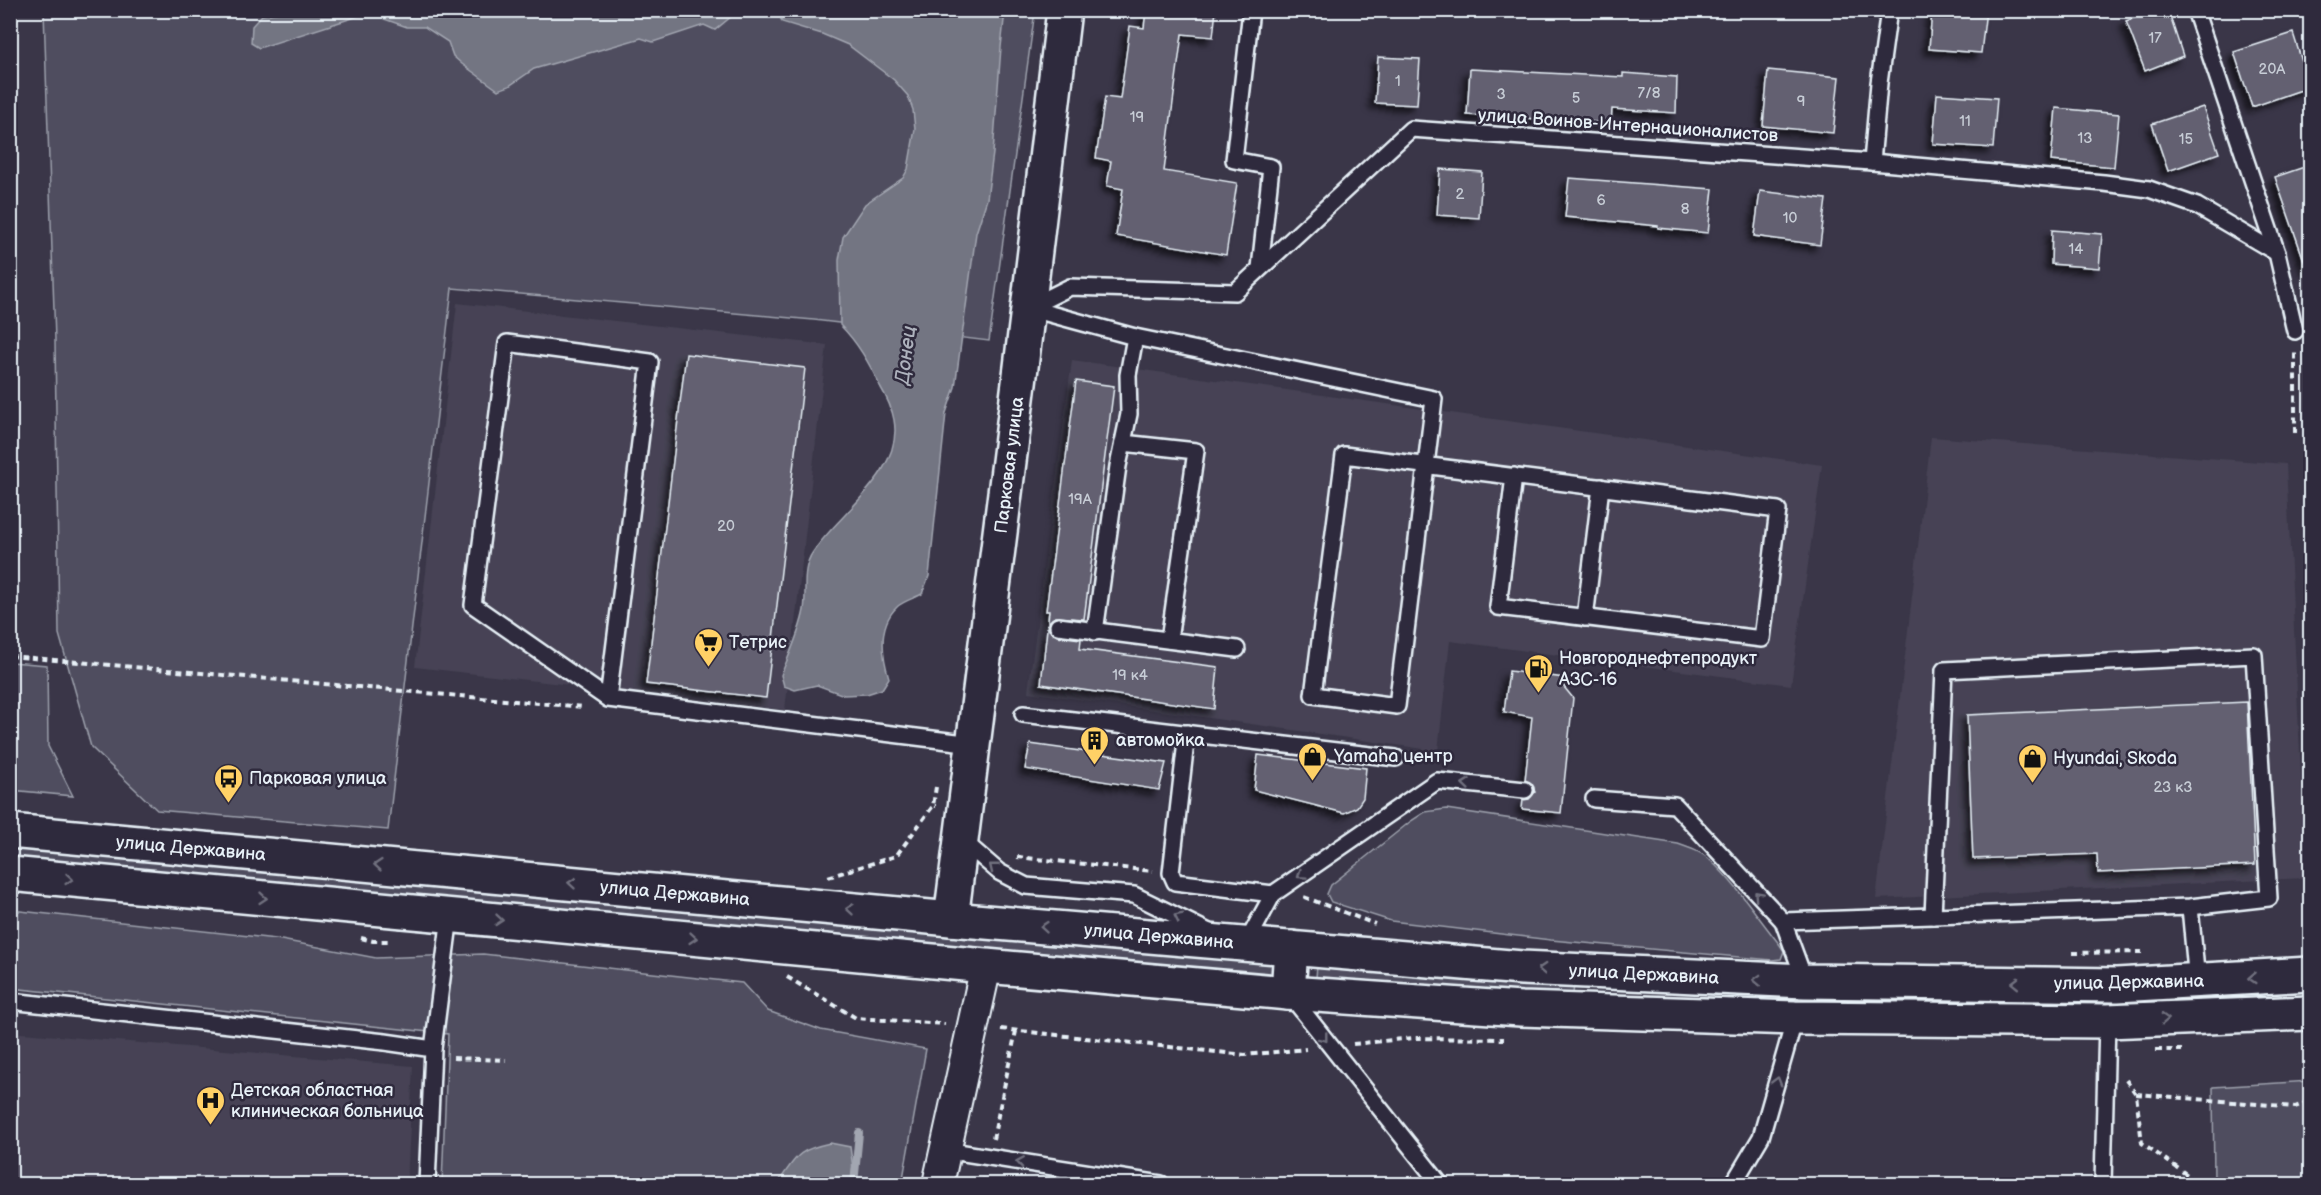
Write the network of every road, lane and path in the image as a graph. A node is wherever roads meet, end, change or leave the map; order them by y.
1 (1064, 10) edge
2 (1251, 10) edge
3 (1889, 10) edge
4 (2195, 10) edge
5 (1872, 162) junction
6 (2277, 253) junction
7 (1260, 268) junction
8 (1028, 308) junction
9 (2295, 331) joint
10 (1135, 337) junction
11 (2295, 434) dead end
12 (1123, 443) junction
13 (1426, 465) junction
14 (1514, 476) junction
15 (1601, 487) junction
16 (1585, 618) junction
17 (1058, 626) dead end
18 (1095, 632) junction
19 (1168, 640) junction
20 (1237, 649) dead end
21 (10, 656) edge
22 (608, 699) junction
23 (588, 707) dead end
24 (1023, 714) dead end
25 (1187, 734) junction
26 (973, 744) junction
27 (1396, 758) dead end
28 (937, 776) dead end
29 (1525, 790) dead end
30 (1594, 799) dead end
31 (953, 818) junction
32 (10, 831) edge
33 (1008, 856) dead end
34 (1171, 873) junction
35 (10, 874) edge
36 (824, 878) dead end
37 (1277, 891) junction
38 (2190, 907) junction
39 (450, 916) junction
40 (1933, 916) junction
41 (951, 919) junction
42 (1783, 921) junction
43 (1387, 926) dead end
44 (1238, 943) junction
45 (1291, 948) junction
46 (2148, 952) dead end
47 (2066, 953) dead end
48 (986, 966) junction
49 (2310, 974) edge
50 (1805, 981) junction
51 (2197, 982) junction
52 (1288, 993) junction
53 (10, 1001) edge
54 (2310, 1012) edge
55 (1796, 1018) junction
56 (1016, 1031) dead end
57 (2106, 1035) junction
58 (433, 1049) junction
59 (2136, 1095) junction
60 (2310, 1101) edge
61 (945, 1149) junction
62 (989, 1156) junction
63 (942, 1183) edge
64 (427, 1185) edge
65 (983, 1185) edge
66 (1161, 1185) edge
67 (1440, 1185) edge
68 (1733, 1185) edge
69 (2103, 1185) edge
70 (2200, 1185) edge

1 - 8 main road, Парковая улица
2 - 7 lane
3 - 5 lane
4 - 6 lane
5 - 6 lane, улица Воинов-Интернационалистов
5 - 7 lane, улица Воинов-Интернационалистов
6 - 9 lane
7 - 8 lane, улица Воинов-Интернационалистов
8 - 10 lane
8 - 26 main road, Парковая улица
9 - 11 path
10 - 12 lane
10 - 13 lane
12 - 18 lane
12 - 19 lane
13 - 13 lane
13 - 14 lane
14 - 15 lane
14 - 16 lane
15 - 16 lane
15 - 16 lane
17 - 18 lane
18 - 19 lane
19 - 20 lane
21 - 23 path
22 - 22 lane
22 - 26 lane
24 - 25 lane
25 - 27 lane
25 - 34 lane
26 - 31 main road, Парковая улица
28 - 31 path
29 -> 37 lane
42 -> 30 lane
31 - 36 path
31 - 41 main road, Парковая улица
44 -> 31 lane
41 -> 32 main road, улица Державина
33 - 34 path
34 - 37 lane
35 -> 39 main road, улица Державина
37 - 43 path
37 - 44 lane
38 - 40 lane
38 - 40 lane
38 - 51 lane
39 -> 48 main road, улица Державина
39 - 58 lane
40 - 42 lane
44 -> 41 main road, улица Державина
42 - 50 lane
44 - 45 main road, улица Державина
50 -> 45 main road, улица Державина
45 - 52 main road
46 - 47 path
48 - 52 main road, улица Державина
48 - 61 street
49 -> 51 main road, улица Державина
51 -> 50 main road, улица Державина
52 - 55 main road, улица Державина
52 -> 67 lane
53 - 58 lane
57 -> 54 main road, улица Державина
55 - 57 main road, улица Державина
68 -> 55 lane
56 - 62 path
57 - 59 path
57 - 69 lane
58 - 64 lane
59 - 60 path
59 - 70 path
61 - 62 lane
61 - 63 street
62 - 65 path
66 -> 62 lane

